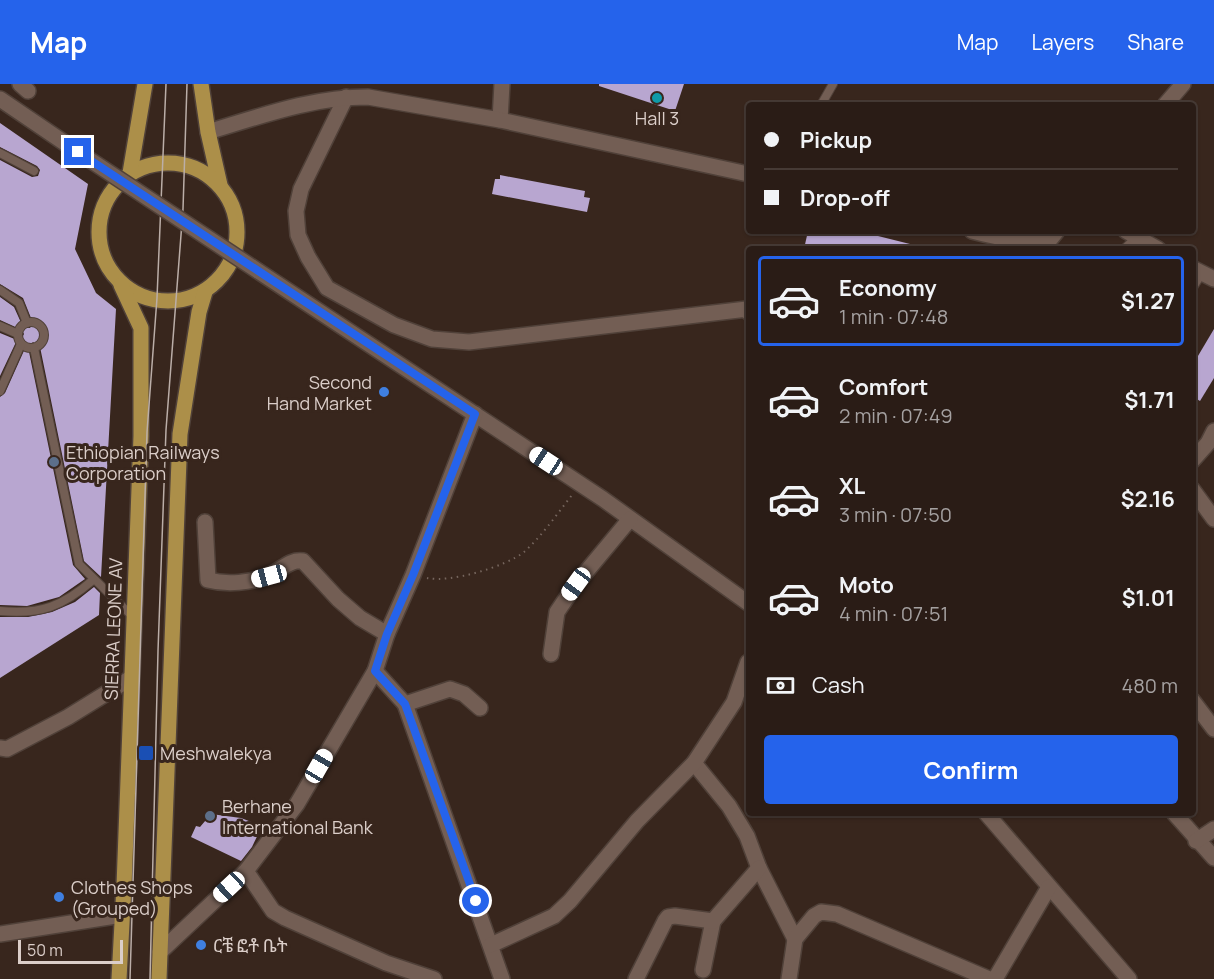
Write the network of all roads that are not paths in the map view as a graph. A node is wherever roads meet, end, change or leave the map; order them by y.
1 (145, 84) edge
2 (201, 84) edge
3 (502, 84) edge
4 (833, 84) edge
5 (1183, 84) edge
6 (346, 98) junction
7 (0, 99) edge
8 (823, 102) edge
9 (1168, 102) edge
10 (500, 120) junction
11 (208, 132) junction
12 (0, 153) edge
13 (34, 171) dead end
14 (130, 173) junction
15 (746, 174) edge
16 (220, 185) junction
17 (983, 234) edge
18 (1132, 234) edge
19 (1050, 241) edge
20 (1153, 246) edge
21 (121, 285) junction
22 (0, 290) edge
23 (205, 292) junction
24 (746, 310) edge
25 (27, 323) junction
26 (0, 326) edge
27 (18, 334) junction
28 (21, 344) junction
29 (34, 348) junction
30 (0, 391) edge
31 (475, 414) junction
32 (1214, 431) edge
33 (1196, 457) edge
34 (1196, 494) edge
35 (630, 519) junction
36 (1214, 519) edge
37 (205, 522) dead end
38 (93, 580) junction
39 (746, 602) edge
40 (0, 611) edge
41 (133, 617) junction
42 (387, 634) junction
43 (551, 654) dead end
44 (746, 668) edge
45 (375, 671) junction
46 (131, 678) junction
47 (405, 704) junction
48 (1196, 705) edge
49 (480, 708) dead end
50 (1214, 729) edge
51 (0, 748) edge
52 (694, 764) junction
53 (989, 816) edge
54 (1176, 816) edge
55 (1214, 829) edge
56 (1196, 841) junction
57 (1214, 858) edge
58 (759, 868) junction
59 (246, 871) junction
60 (1049, 887) junction
61 (122, 915) junction
62 (713, 921) junction
63 (0, 934) edge
64 (795, 939) junction
65 (491, 945) junction
66 (160, 952) junction
67 (703, 970) dead end
68 (118, 979) edge
69 (159, 979) edge
70 (434, 979) edge
71 (502, 979) edge
72 (636, 979) edge
73 (789, 979) edge
74 (989, 979) edge
75 (995, 979) edge
76 (1129, 979) edge

1 - 14 main road
2 - 11 main road
3 - 10 street
4 - 8 lane
5 - 9 street
6 - 10 street
6 - 11 street
6 - 24 street
7 - 31 street, bridge
10 - 15 street
11 - 16 main road
12 - 13 lane
14 - 16 main road
14 - 21 main road
16 - 23 main road
17 - 19 street
18 - 20 street
21 - 23 main road
21 - 41 main road, SIERRA LEONE AV
22 - 25 lane
23 - 66 main road
25 - 27 lane
25 - 29 lane
26 - 27 lane
27 - 28 lane
28 - 29 lane
28 - 30 lane
29 - 38 lane
31 - 35 street
31 - 42 street
32 - 33 street
34 - 36 street
35 - 39 street
35 - 43 street
37 - 42 street
38 - 40 lane
38 - 41 lane
41 - 46 main road, SIERRA LEONE AV
42 - 45 street
44 - 52 street
45 - 47 street
45 - 59 street
46 - 51 street
46 - 61 main road, SIERRA LEONE AV
47 - 49 street
47 - 65 street
48 - 50 street
52 - 58 street
52 - 65 street
53 - 60 street
54 - 56 street
55 - 56 street
56 - 57 street
58 - 62 street
58 - 64 street
59 - 66 street
59 - 70 street
60 - 75 street
60 - 76 street
61 - 63 street
61 - 68 main road, SIERRA LEONE AV
62 - 67 street
62 - 72 street
64 - 73 street
64 - 74 street
65 - 71 street
66 - 69 main road

